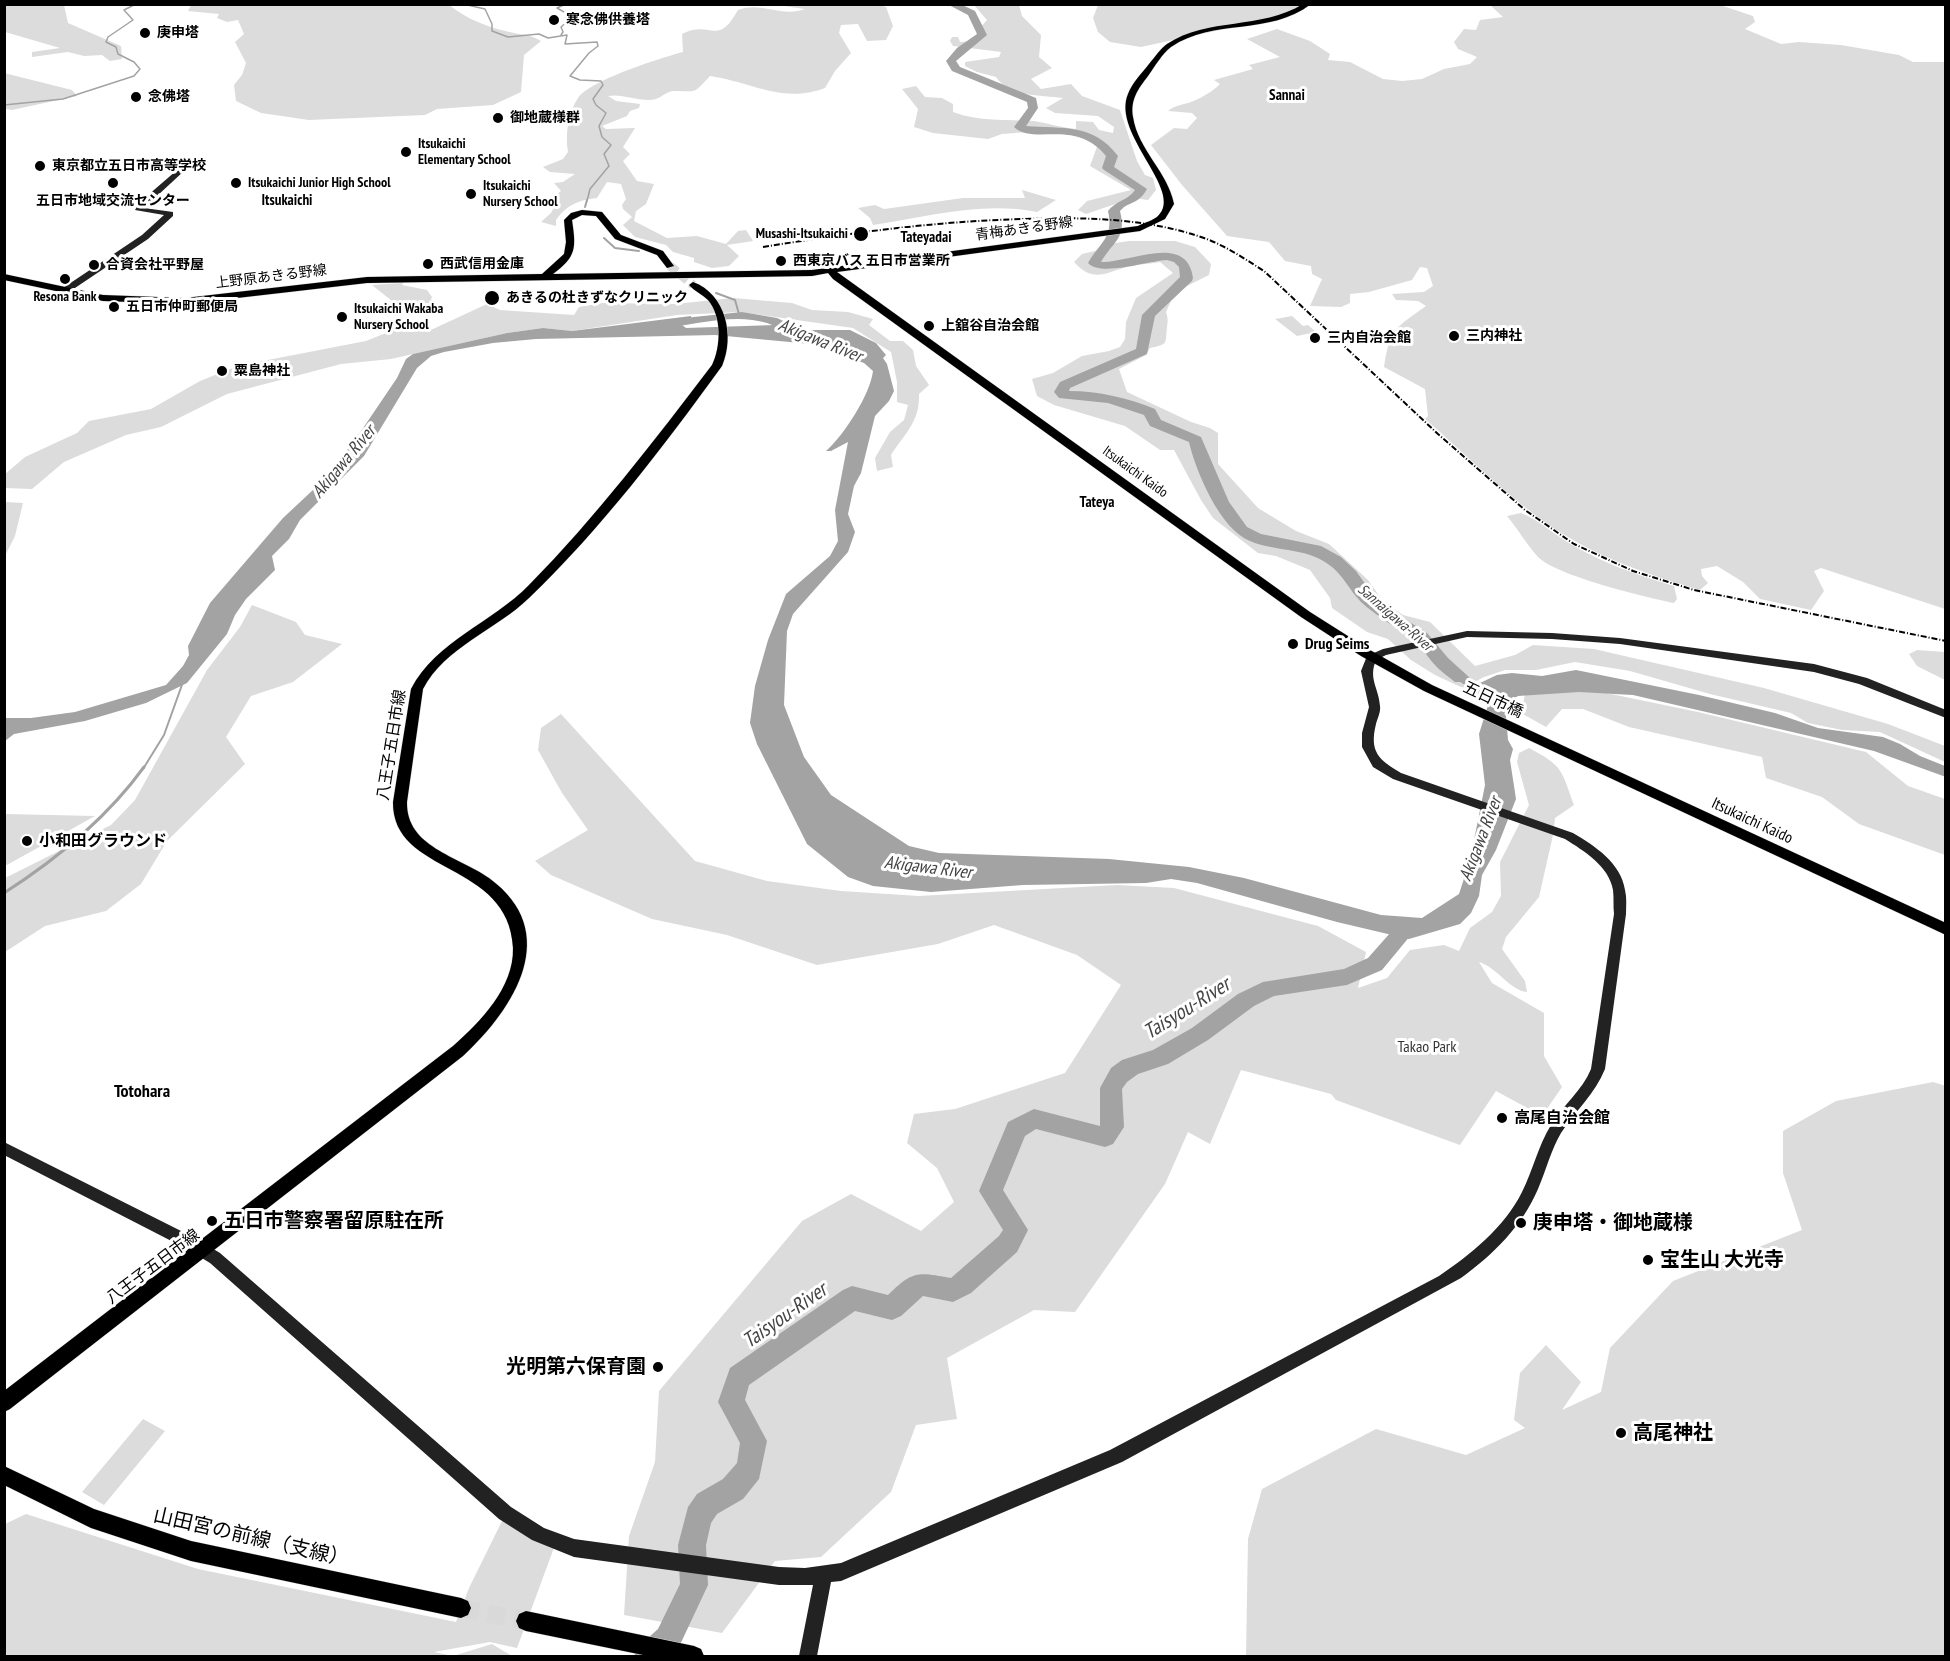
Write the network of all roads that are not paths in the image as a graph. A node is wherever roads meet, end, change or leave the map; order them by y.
1 (1308, 4) edge
2 (193, 159) dead end
3 (670, 266) tunnel mouth
4 (831, 271) junction
5 (4, 277) edge
6 (543, 278) junction
7 (693, 285) tunnel mouth
8 (66, 290) junction
9 (1371, 658) junction
10 (1428, 688) joint
11 (1946, 714) edge
12 (1544, 742) joint
13 (1946, 930) edge
14 (4, 1148) edge
15 (204, 1250) junction
16 (4, 1403) edge
17 (4, 1475) edge
18 (824, 1575) junction
19 (461, 1608) tunnel mouth
20 (526, 1621) tunnel mouth
21 (694, 1656) edge
22 (808, 1656) edge

1 - 4 main road, 青梅あきる野線
2 - 8 street
3 - 6 main road
4 - 6 main road, 青梅あきる野線
4 - 9 main road, Itsukaichi Kaido
5 - 8 main road, 上野原あきる野線
6 - 8 main road, 上野原あきる野線
7 - 15 main road, 八王子五日市線
9 - 10 main road, Itsukaichi Kaido
9 - 11 street
9 - 18 street
10 - 12 main road, 五日市橋
12 - 13 main road, Itsukaichi Kaido
14 - 15 street
15 - 16 main road, 八王子五日市線
15 - 18 street
17 - 19 main road, 山田宮の前線（支線）
18 - 22 street
20 - 21 main road

